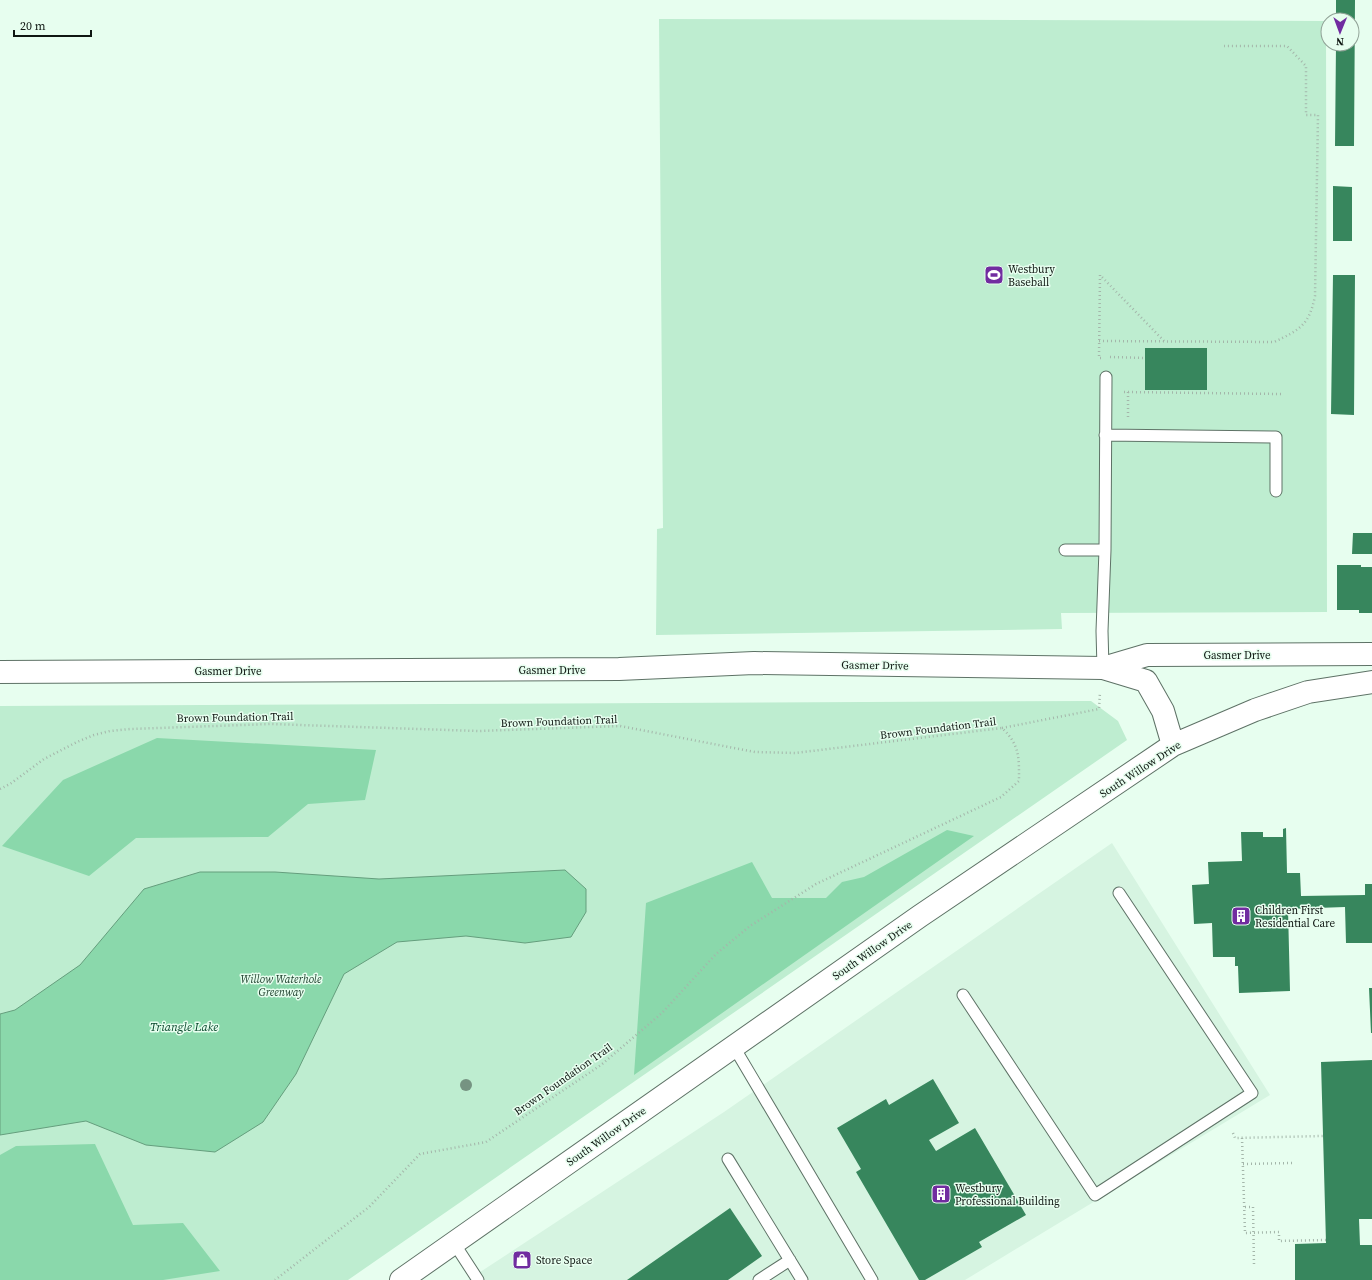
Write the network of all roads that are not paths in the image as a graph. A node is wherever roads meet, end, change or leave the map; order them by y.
1 (1106, 377) dead end
2 (1105, 435) junction
3 (1276, 491) dead end
4 (1065, 550) dead end
5 (1105, 550) junction
6 (1372, 654) edge
7 (1103, 668) junction
8 (0, 672) edge
9 (1372, 682) edge
10 (1173, 745) junction
11 (1119, 893) dead end
12 (963, 995) dead end
13 (734, 1047) junction
14 (728, 1159) dead end
15 (454, 1243) junction
16 (790, 1260) junction
17 (401, 1280) edge
18 (478, 1280) edge
19 (759, 1280) edge
20 (802, 1280) edge
21 (872, 1280) edge

1 - 2 lane
2 - 3 lane
2 - 5 lane
4 - 5 lane
5 - 7 lane
6 - 7 street, Gasmer Drive
7 - 8 street, Gasmer Drive
7 - 10 street, Gasmer Drive
9 - 10 street, South Willow Drive
10 - 13 street, South Willow Drive
11 - 12 lane
13 - 15 street, South Willow Drive
13 - 21 lane
14 - 16 lane
15 - 17 street, South Willow Drive
15 - 18 lane
16 - 19 lane
16 - 20 lane

